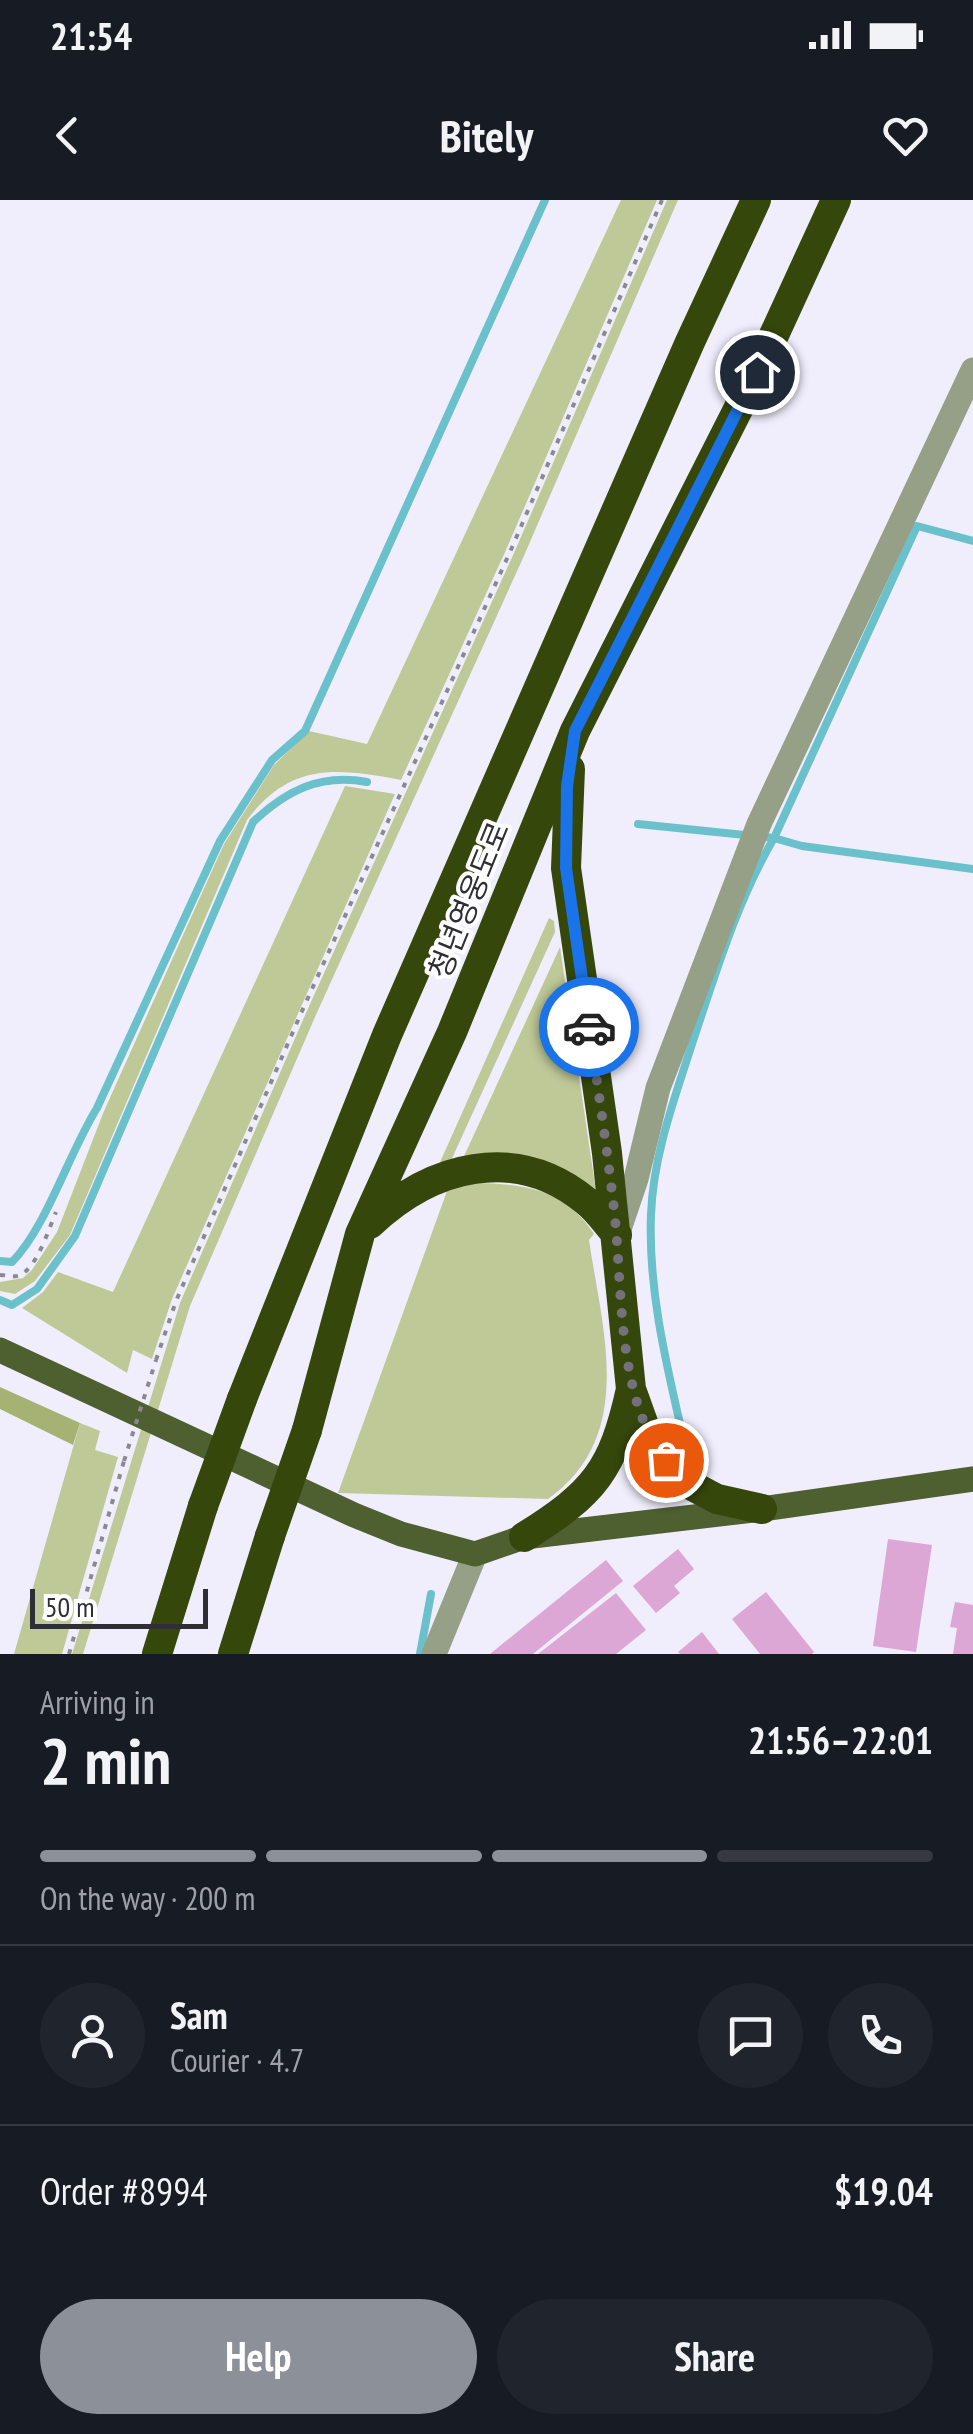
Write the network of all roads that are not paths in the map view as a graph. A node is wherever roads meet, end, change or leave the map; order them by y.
1 (756, 200) edge
2 (836, 200) edge
3 (973, 370) edge
4 (575, 731) junction
5 (360, 1234) junction
6 (617, 1236) junction
7 (0, 1350) edge
8 (631, 1389) junction
9 (973, 1479) edge
10 (762, 1509) junction
11 (524, 1537) junction
12 (475, 1554) junction
13 (157, 1654) edge
14 (234, 1654) edge
15 (434, 1654) edge

1 - 13 highway, 청년영웅도로, bridge
2 - 4 highway, 청년영웅도로
3 - 6 street
4 - 5 highway, 청년영웅도로
4 - 6 highway
5 - 6 highway
5 - 14 highway, 청년영웅도로, bridge
6 - 8 highway
7 - 12 main road
8 - 10 highway
8 - 11 highway
9 - 10 main road
10 - 11 main road
11 - 12 main road
12 - 15 street

